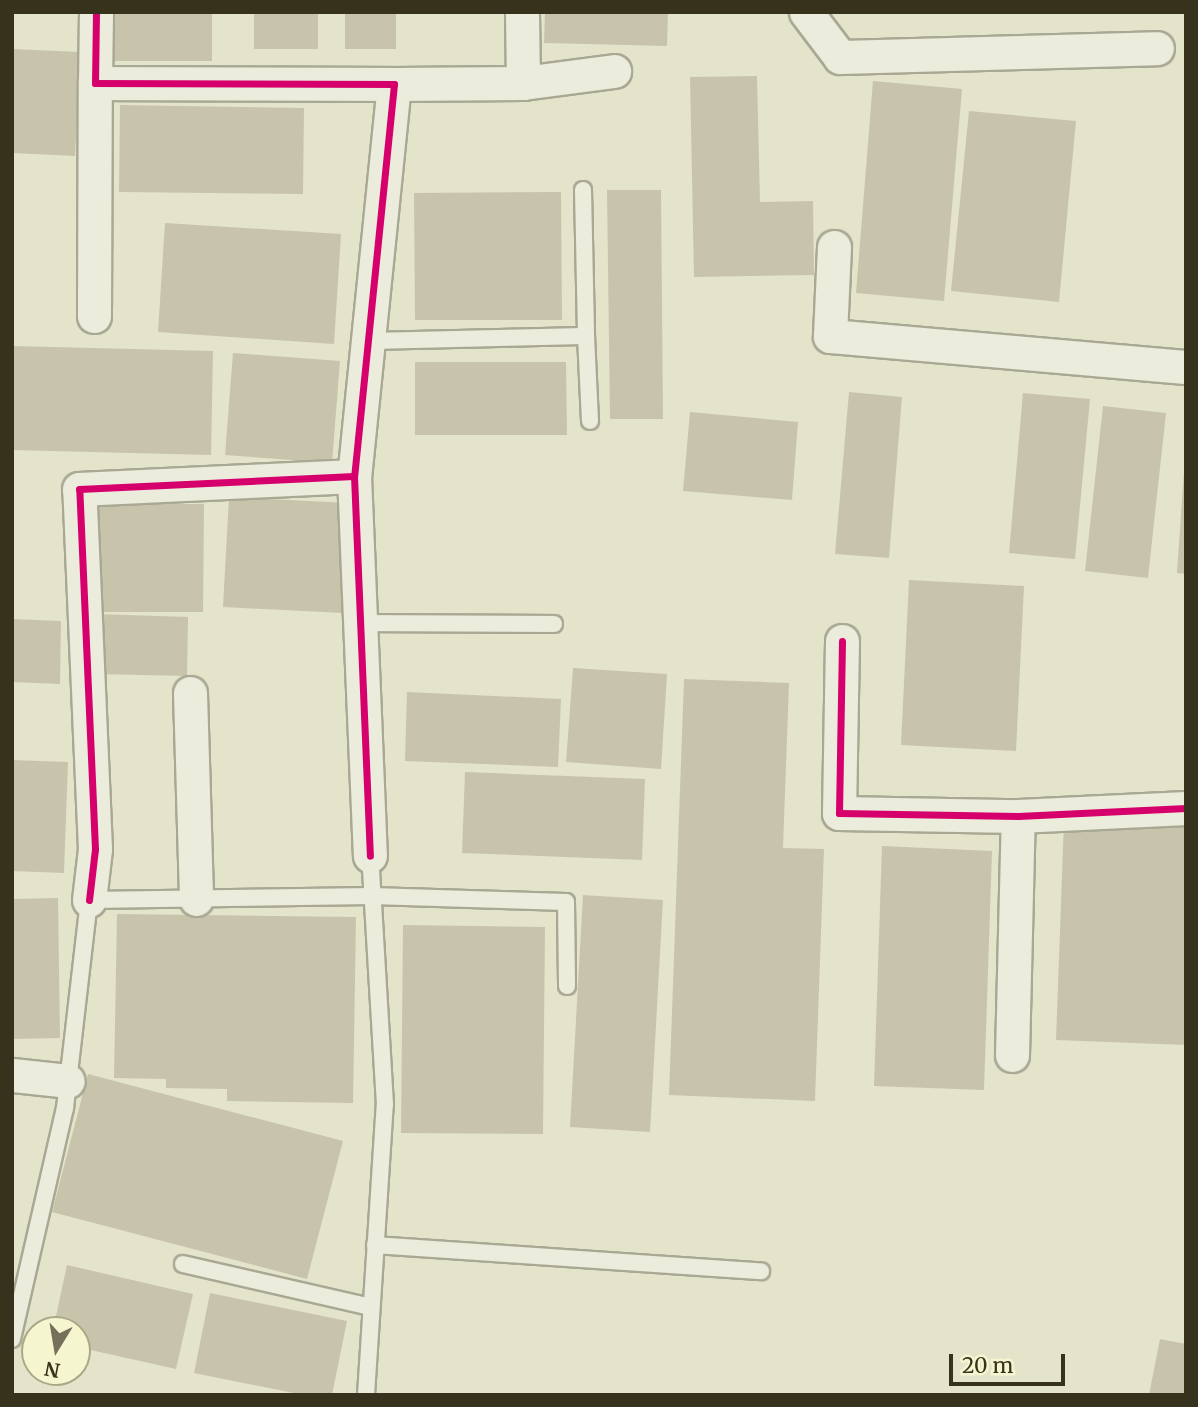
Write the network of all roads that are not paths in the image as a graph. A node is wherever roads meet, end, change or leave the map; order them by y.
1 (96, 12) edge
2 (522, 12) edge
3 (806, 12) edge
4 (1157, 48) dead end
5 (614, 71) dead end
6 (94, 83) junction
7 (523, 83) junction
8 (394, 84) junction
9 (583, 190) dead end
10 (834, 247) dead end
11 (94, 316) dead end
12 (586, 336) junction
13 (368, 341) junction
14 (1186, 367) edge
15 (590, 421) dead end
16 (354, 476) junction
17 (360, 624) junction
18 (554, 624) dead end
19 (842, 641) dead end
20 (190, 693) dead end
21 (1186, 808) edge
22 (1018, 816) junction
23 (370, 856) joint
24 (372, 896) junction
25 (196, 899) junction
26 (89, 900) junction
27 (567, 986) dead end
28 (1012, 1055) dead end
29 (12, 1075) edge
30 (68, 1081) junction
31 (376, 1245) junction
32 (183, 1264) dead end
33 (761, 1271) dead end
34 (372, 1307) junction
35 (12, 1339) edge
36 (366, 1395) edge

1 - 6 street
2 - 7 street
3 - 4 street
5 - 7 street
6 - 8 street
6 - 11 street
7 - 8 street
8 - 13 street
9 - 12 lane
10 - 14 street
12 - 13 lane
12 - 15 lane
13 - 16 street
16 - 17 street
16 - 26 street
17 - 18 lane
17 - 23 street
19 - 22 street
20 - 25 street
21 - 22 street
22 - 28 street
23 - 24 lane
24 - 25 lane
24 - 27 lane
24 - 31 lane
25 - 26 lane
26 - 30 lane
29 - 30 street
30 - 35 lane
31 - 33 lane
31 - 34 lane
32 - 34 lane
34 - 36 lane

